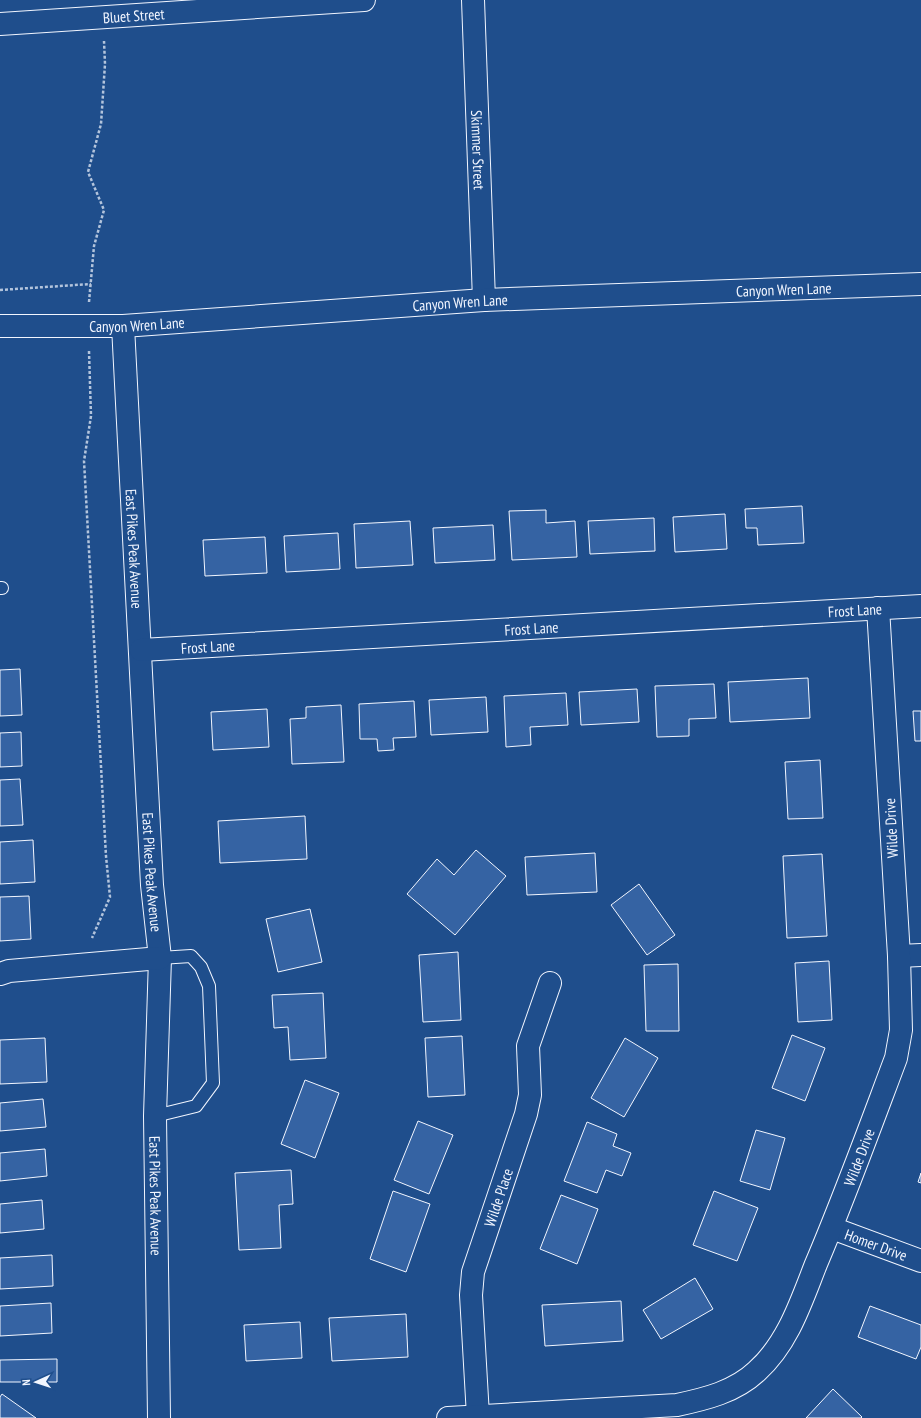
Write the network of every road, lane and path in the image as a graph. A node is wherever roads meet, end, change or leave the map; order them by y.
1 (364, 0) edge
2 (473, 0) edge
3 (103, 18) junction
4 (0, 24) edge
5 (91, 284) junction
6 (921, 284) edge
7 (0, 290) edge
8 (484, 300) junction
9 (0, 326) edge
10 (89, 326) junction
11 (123, 326) junction
12 (921, 606) edge
13 (878, 608) junction
14 (141, 650) junction
15 (921, 955) edge
16 (898, 956) junction
17 (160, 958) junction
18 (83, 965) junction
19 (0, 974) edge
20 (550, 983) dead end
21 (155, 1116) junction
22 (832, 1228) junction
23 (921, 1261) edge
24 (478, 1416) junction
25 (159, 1418) edge
26 (448, 1418) edge

1 - 3 street, Bluet Street
2 - 8 street, Skimmer Street
3 - 4 street, Bluet Street
3 - 5 path
5 - 7 path
5 - 10 path
6 - 8 street, Canyon Wren Lane
8 - 11 street, Canyon Wren Lane
9 - 10 street, Canyon Wren Lane
10 - 11 street, Canyon Wren Lane
10 - 18 path
11 - 14 street, East Pikes Peak Avenue
12 - 13 street, Frost Lane
13 - 14 street, Frost Lane
13 - 16 street, Wilde Drive
14 - 17 street, East Pikes Peak Avenue
15 - 16 street
16 - 22 street, Wilde Drive
17 - 18 street
17 - 21 street, East Pikes Peak Avenue
17 - 21 lane
18 - 19 street
20 - 24 street, Wilde Place
21 - 25 street, East Pikes Peak Avenue
22 - 23 street, Homer Drive
22 - 24 street, Wilde Drive
24 - 26 street, Wilde Drive

